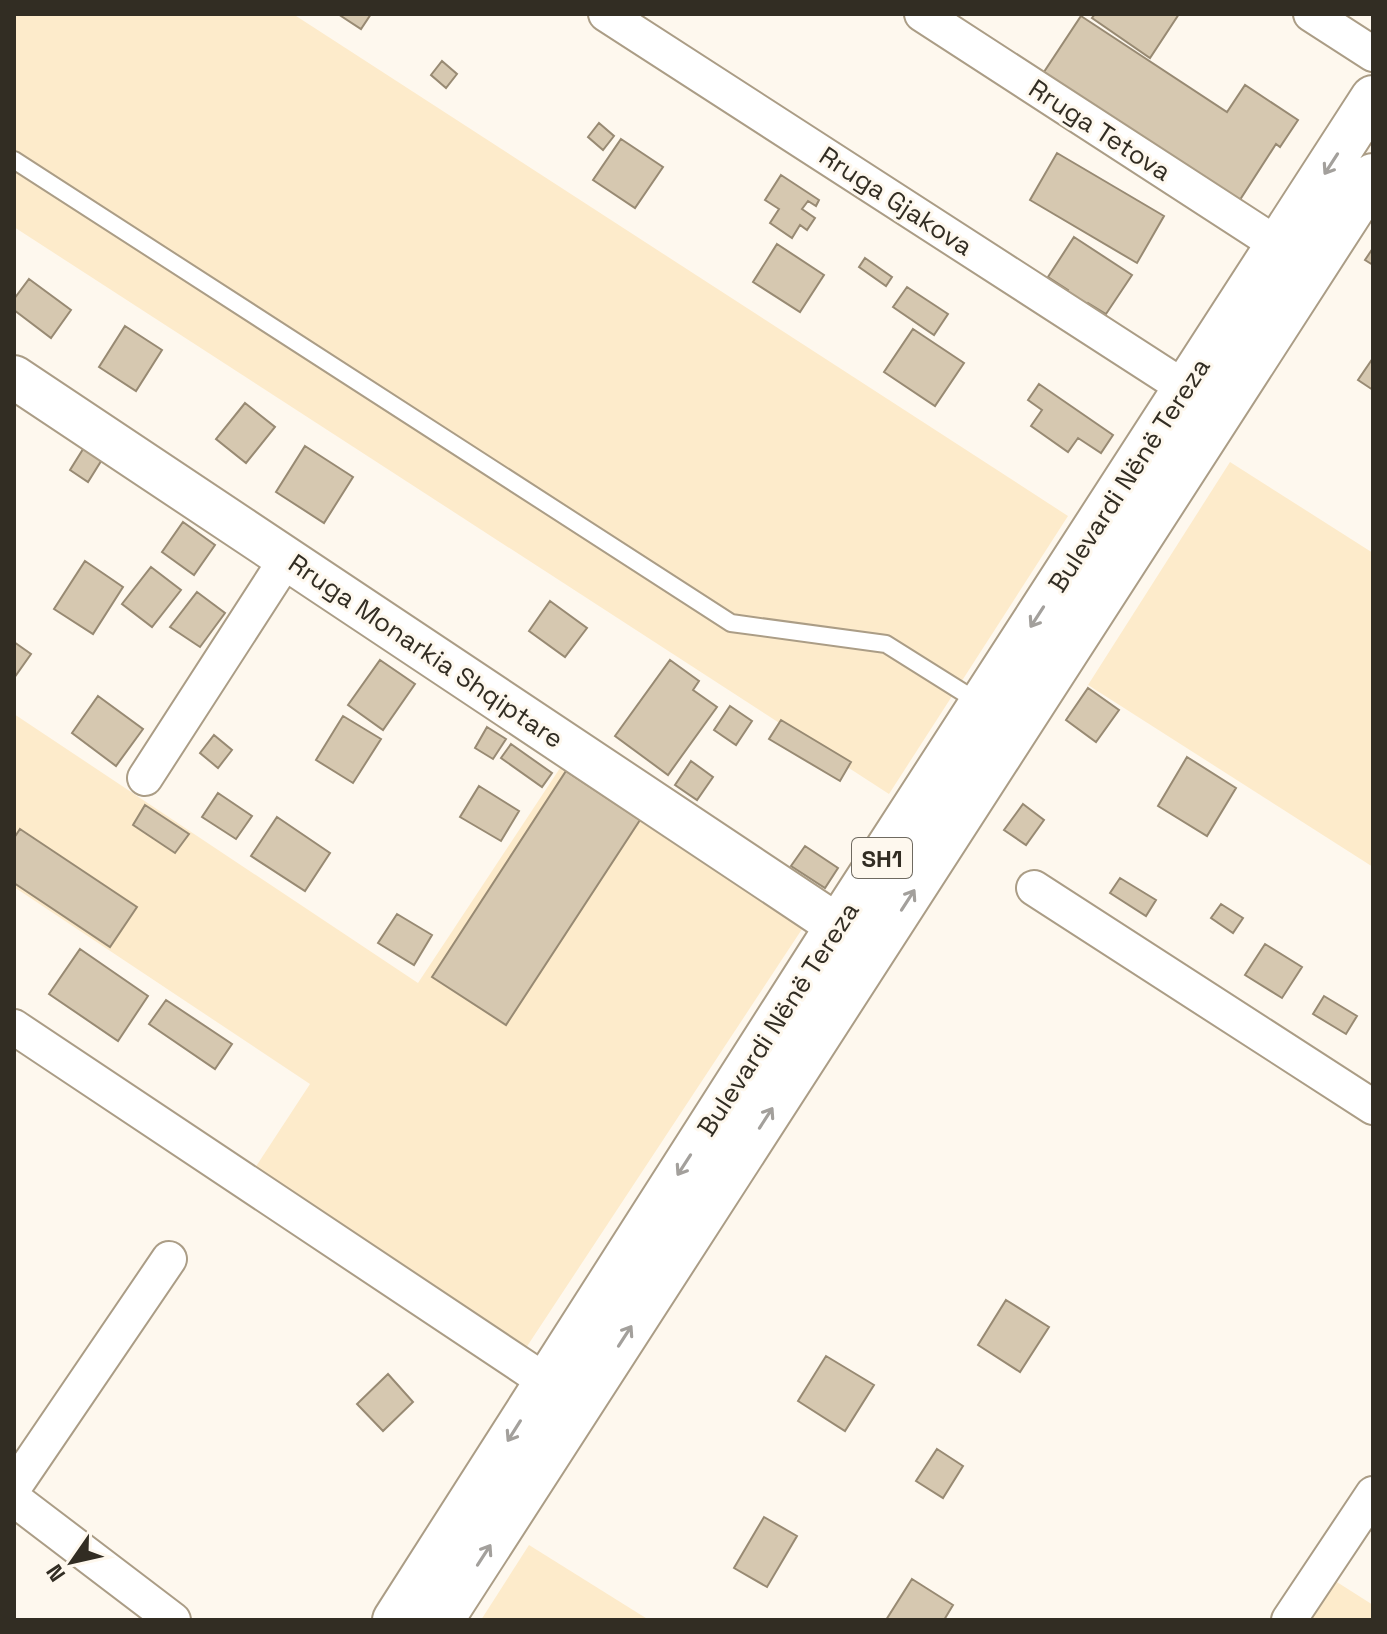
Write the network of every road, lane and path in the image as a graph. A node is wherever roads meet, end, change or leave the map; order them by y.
1 (606, 14) edge
2 (922, 14) edge
3 (1311, 14) edge
4 (1373, 54) edge
5 (1373, 98) edge
6 (14, 160) edge
7 (1373, 176) edge
8 (1278, 245) junction
9 (1185, 388) junction
10 (19, 389) edge
11 (287, 558) junction
12 (981, 703) junction
13 (145, 778) dead end
14 (1034, 888) dead end
15 (838, 926) junction
16 (14, 1027) edge
17 (1373, 1107) edge
18 (169, 1259) dead end
19 (545, 1381) junction
20 (14, 1487) edge
21 (1373, 1494) edge
22 (14, 1499) edge
23 (173, 1620) edge
24 (395, 1620) edge
25 (441, 1620) edge
26 (1289, 1620) edge

1 - 9 street, Rruga Gjakova
2 - 8 street, Rruga Tetova
3 - 4 street
5 -> 8 main road, Bulevardi Nënë Tereza / SH1
6 - 12 lane
25 -> 7 main road, Bulevardi Nënë Tereza / SH1
8 - 9 main road, Bulevardi Nënë Tereza / SH1
9 -> 12 main road, Bulevardi Nënë Tereza / SH1
10 - 11 street, Rruga Monarkia Shqiptare
11 - 13 street
11 - 15 street, Rruga Monarkia Shqiptare
12 - 15 main road, Bulevardi Nënë Tereza / SH1
14 - 17 street
15 -> 19 main road, Bulevardi Nënë Tereza / SH1
16 - 19 street
18 - 20 street
19 -> 24 main road, Bulevardi Nënë Tereza / SH1
21 - 26 street
22 - 23 street

